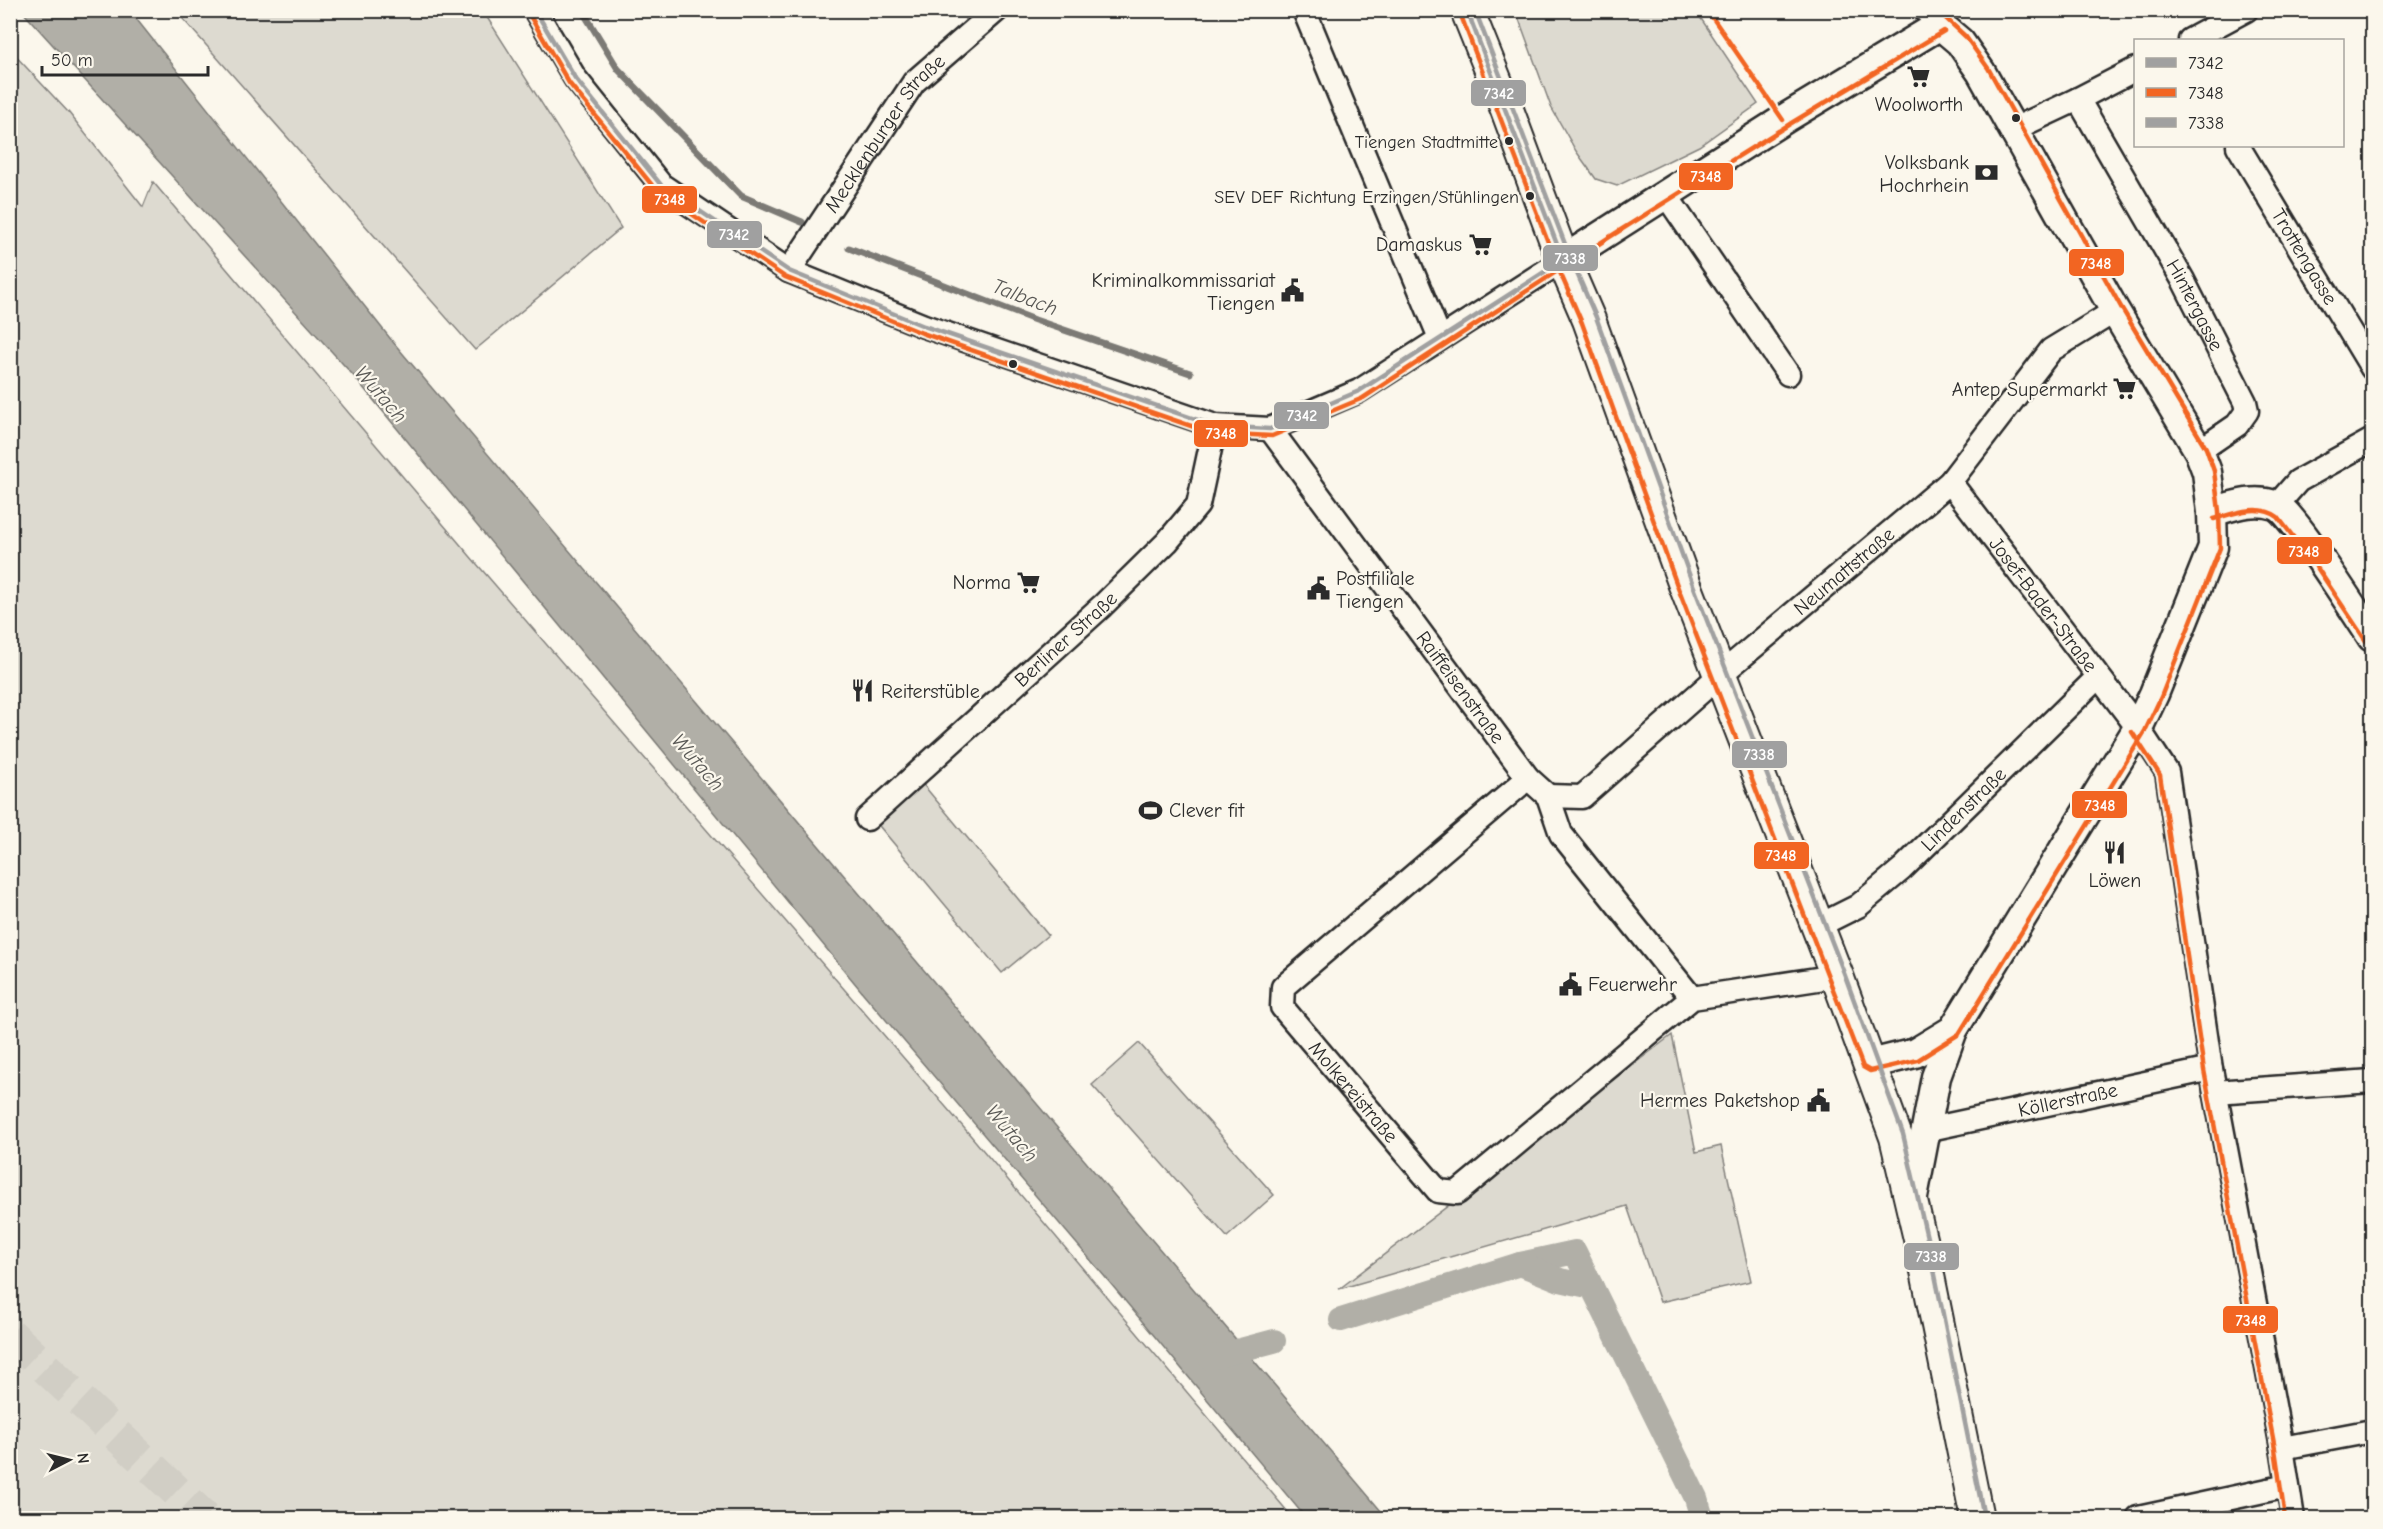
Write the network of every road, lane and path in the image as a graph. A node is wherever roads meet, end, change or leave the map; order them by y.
1 (535, 10) edge
2 (997, 10) edge
3 (1304, 10) edge
4 (1467, 10) edge
5 (2246, 10) edge
6 (1933, 18) edge
7 (2192, 39) edge
8 (2134, 70) edge
9 (2078, 99) junction
10 (2014, 129) junction
11 (2239, 147) edge
12 (1665, 195) junction
13 (1563, 260) junction
14 (789, 270) junction
15 (2115, 311) junction
16 (1440, 338) junction
17 (2373, 368) edge
18 (1788, 374) dead end
19 (1215, 426) junction
20 (1270, 429) junction
21 (2373, 440) edge
22 (2199, 451) junction
23 (1950, 482) junction
24 (2277, 505) junction
25 (2212, 512) junction
26 (2373, 637) edge
27 (1720, 675) junction
28 (2098, 677) junction
29 (2138, 728) junction
30 (1528, 778) junction
31 (1548, 796) junction
32 (867, 819) dead end
33 (1818, 926) junction
34 (1838, 976) junction
35 (1692, 998) junction
36 (1953, 1030) junction
37 (1870, 1064) junction
38 (2211, 1069) junction
39 (2373, 1082) edge
40 (2215, 1092) junction
41 (1925, 1130) junction
42 (1912, 1202) junction
43 (2373, 1431) edge
44 (2282, 1448) junction
45 (2287, 1486) junction
46 (1977, 1518) edge
47 (2138, 1518) edge
48 (2293, 1518) edge

1 - 14 street
2 - 14 street, Mecklenburger Straße
3 - 16 street
4 - 13 main road
5 - 7 street
6 - 10 street
6 - 12 street
8 - 9 street
9 - 10 street
9 - 22 street, Hintergasse
10 - 15 street
11 - 17 street, Trottengasse
12 - 13 street
12 - 18 street
13 - 16 street
13 - 27 main road
14 - 19 street
15 - 22 street
15 - 23 street, Neumattstraße
16 - 20 street
19 - 20 street
19 - 32 street, Berliner Straße
20 - 30 street, Raiffeisenstraße
21 - 24 street
22 - 25 street
23 - 27 street, Neumattstraße
23 - 28 street, Josef-Bader-Straße
24 - 25 street
24 - 26 street
25 - 29 street
27 - 31 street, Neumattstraße
27 - 33 main road
28 - 29 street, Josef-Bader-Straße
28 - 33 street, Lindenstraße
29 - 36 street
29 - 38 street, Josef-Bader-Straße
30 - 31 street, Raiffeisenstraße
30 - 35 street, Molkereistraße
31 - 35 street
33 - 34 main road
34 - 35 street
34 - 37 main road
36 - 37 street
36 - 41 street
37 - 42 main road
38 - 40 street, Josef-Bader-Straße
38 - 41 street, Köllerstraße
39 - 40 street
40 - 44 street, Josef-Bader-Straße
41 - 42 street
42 - 46 main road
43 - 44 street
44 - 45 street, Josef-Bader-Straße
45 - 47 street
45 - 48 street, Josef-Bader-Straße

